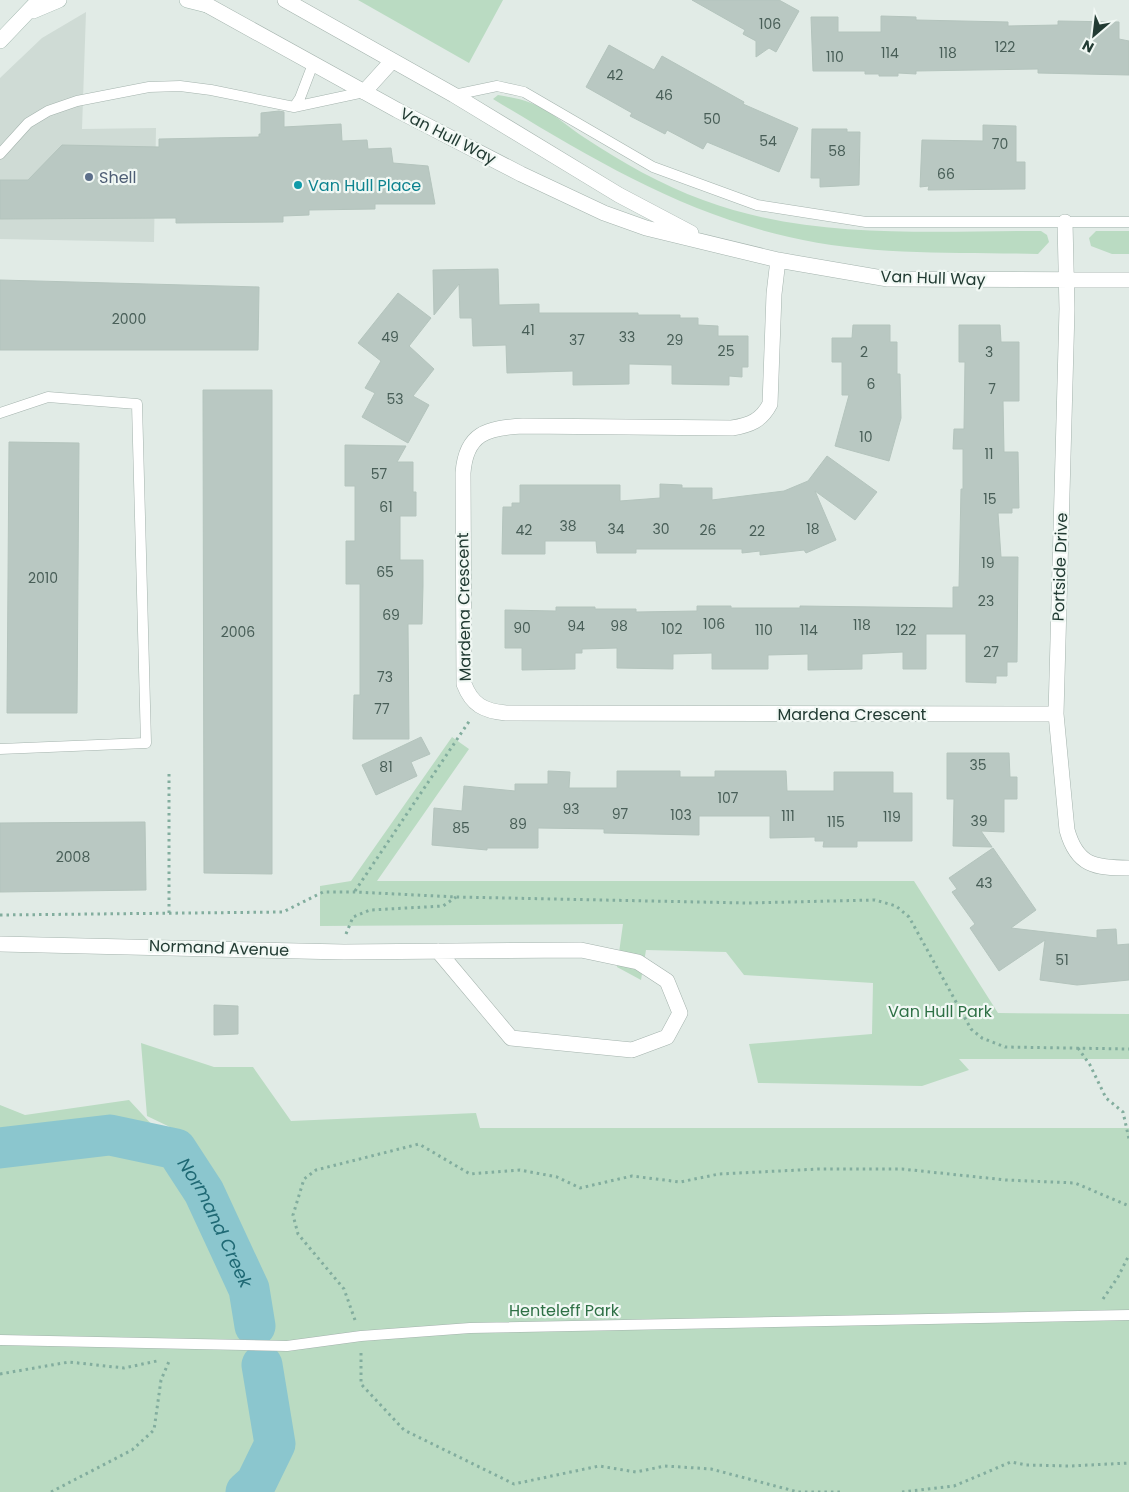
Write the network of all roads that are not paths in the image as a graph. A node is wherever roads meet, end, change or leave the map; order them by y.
1 (39, 0) edge
2 (59, 0) edge
3 (188, 0) edge
4 (285, 0) edge
5 (203, 2) edge
6 (23, 17) junction
7 (0, 41) edge
8 (392, 61) junction
9 (313, 64) junction
10 (364, 92) junction
11 (454, 95) junction
12 (294, 107) junction
13 (2, 148) edge
14 (1065, 222) junction
15 (1129, 222) edge
16 (710, 243) junction
17 (778, 260) junction
18 (1067, 280) junction
19 (1129, 280) edge
20 (0, 413) edge
21 (1056, 714) junction
22 (0, 749) edge
23 (1129, 868) edge
24 (0, 944) edge
25 (438, 951) junction
26 (1129, 1315) edge
27 (0, 1340) edge

1 - 6 street
2 - 6 street
3 - 5 street, Van Hull Way
4 - 8 street, Van Hull Way
5 - 9 street, Van Hull Way
6 - 7 street
8 - 10 street
8 - 11 street, Van Hull Way
9 - 10 street, Van Hull Way
9 - 12 lane
10 - 12 lane
10 - 16 street, Van Hull Way
11 - 14 lane
11 - 16 street, Van Hull Way
12 - 13 lane
14 - 15 lane
14 - 18 street, Portside Drive
16 - 17 street, Van Hull Way
17 - 18 street, Van Hull Way
17 - 21 street, Mardena Crescent
18 - 19 street, Van Hull Way
18 - 21 street, Portside Drive
20 - 22 lane
21 - 23 street, Portside Drive
24 - 25 street, Normand Avenue
25 - 25 street, Normand Avenue
26 - 27 lane

